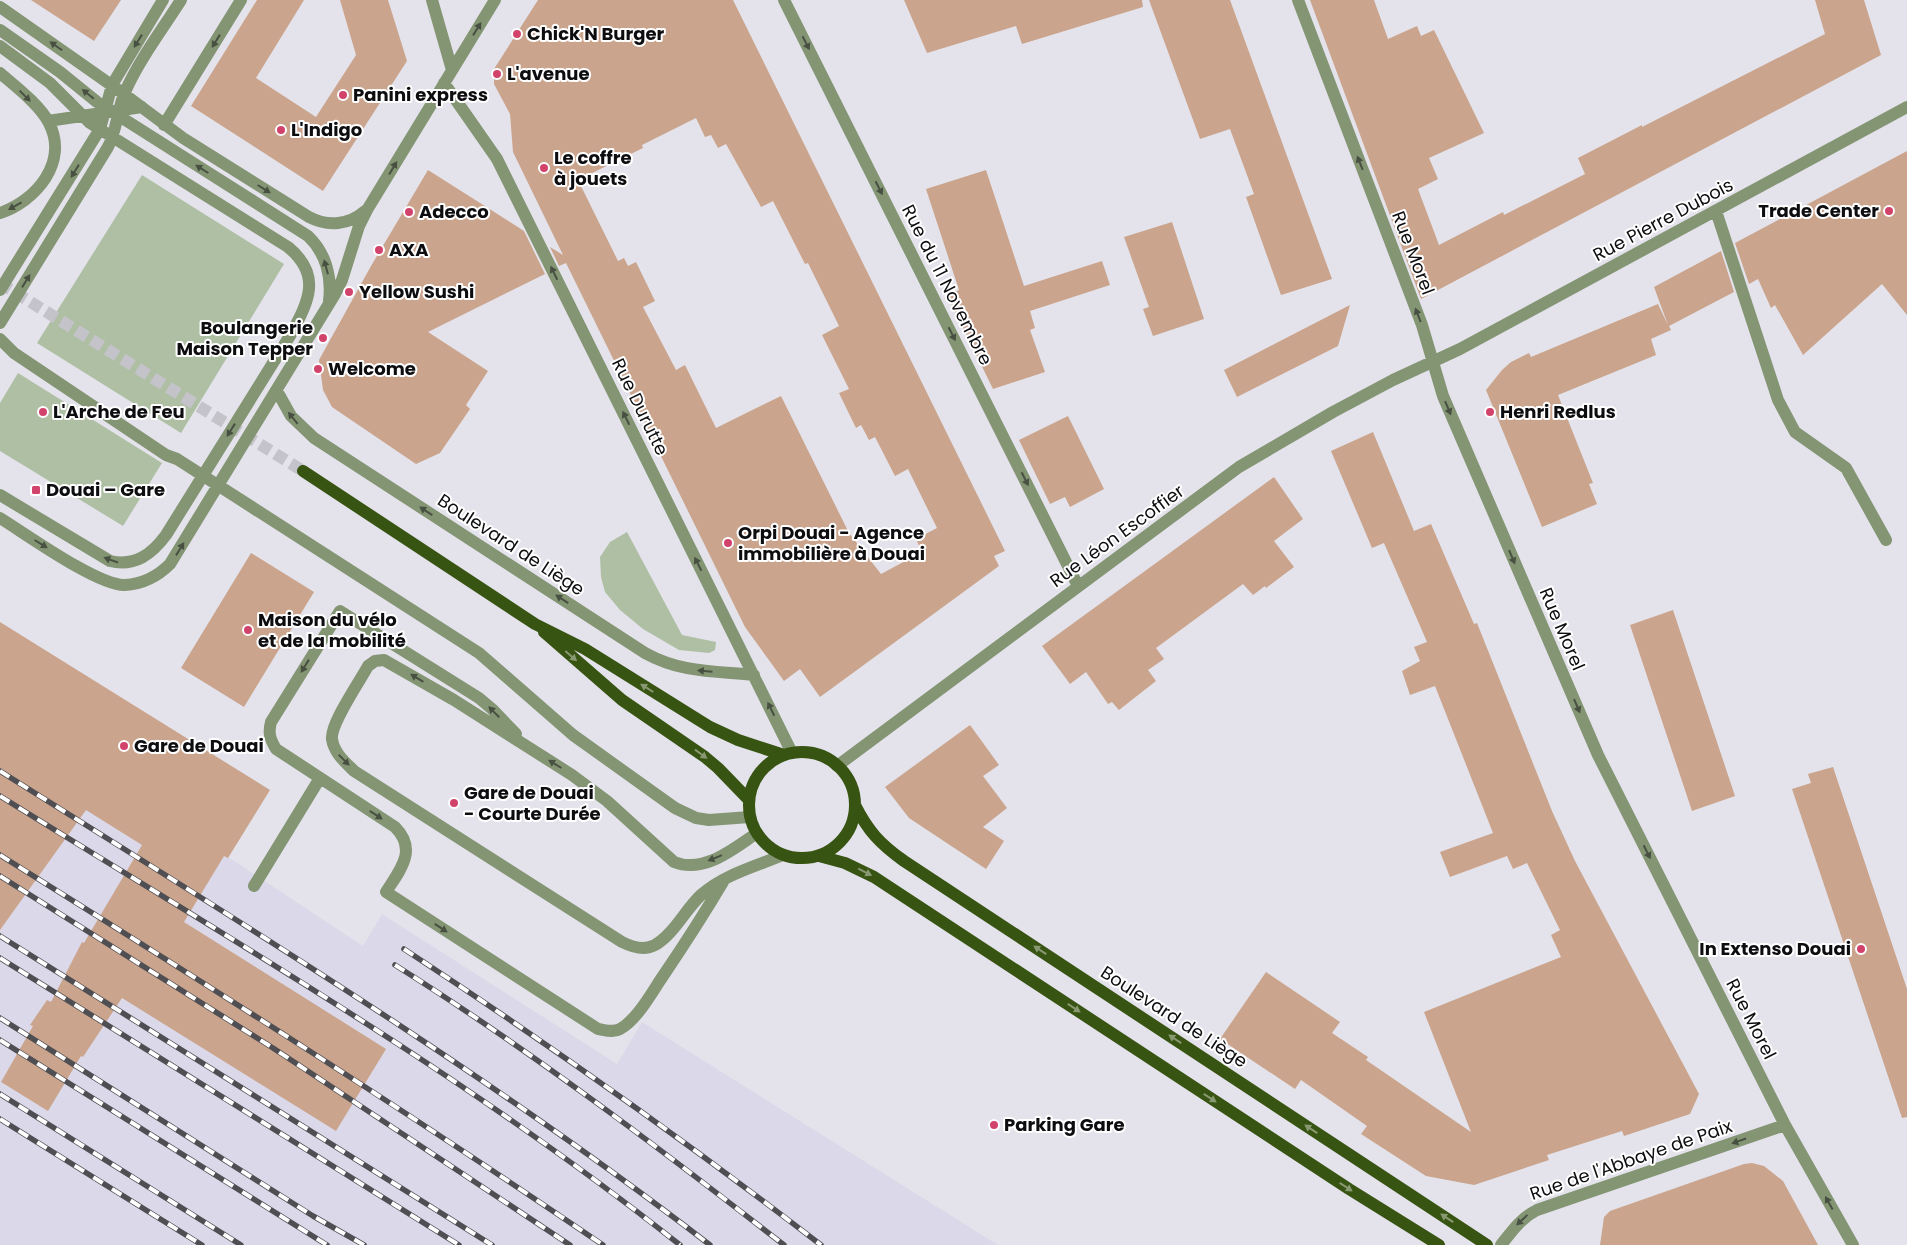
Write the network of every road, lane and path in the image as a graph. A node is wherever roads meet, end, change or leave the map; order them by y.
1 (164, 0) edge
2 (180, 0) edge
3 (241, 0) edge
4 (432, 0) edge
5 (495, 0) edge
6 (784, 0) edge
7 (1298, 0) edge
8 (0, 7) edge
9 (0, 30) edge
10 (0, 46) edge
11 (452, 70) junction
12 (0, 73) edge
13 (444, 83) junction
14 (112, 85) junction
15 (124, 94) junction
16 (142, 107) junction
17 (1907, 107) edge
18 (112, 112) junction
19 (83, 117) junction
20 (48, 121) junction
21 (164, 125) junction
22 (100, 129) junction
23 (113, 137) junction
24 (367, 210) junction
25 (1716, 211) junction
26 (0, 213) edge
27 (0, 290) edge
28 (323, 314) junction
29 (0, 323) edge
30 (0, 339) edge
31 (1434, 361) junction
32 (277, 391) junction
33 (303, 472) tunnel mouth
34 (204, 476) junction
35 (219, 486) junction
36 (0, 494) edge
37 (0, 518) edge
38 (1886, 540) dead end
39 (1078, 586) junction
40 (535, 624) junction
41 (754, 675) junction
42 (528, 747) junction
43 (788, 754) junction
44 (838, 766) junction
45 (320, 778) junction
46 (749, 800) junction
47 (855, 805) junction
48 (750, 818) junction
49 (757, 833) junction
50 (783, 855) junction
51 (819, 856) junction
52 (724, 879) junction
53 (254, 886) dead end
54 (1785, 1125) junction
55 (1439, 1245) edge
56 (1487, 1245) edge
57 (1501, 1245) edge
58 (1853, 1245) edge

1 -> 14 street
2 - 15 street
3 -> 21 street
4 - 11 street
11 -> 5 street
6 -> 39 street, Rue du 11 Novembre
31 -> 7 street, Rue Morel
14 -> 8 street
18 -> 9 street
10 - 19 street
11 - 13 street
12 -> 20 street
24 -> 13 street
41 -> 13 street, Rue Durutte
14 - 15 street
14 - 18 street
15 - 16 street
15 - 18 street
16 - 18 street
16 - 21 street
17 - 25 street, Rue Pierre Dubois
18 - 19 street
18 - 22 street
18 - 23 street
28 -> 18 street
19 - 20 street
19 - 22 street
20 -> 26 street
21 -> 24 street
22 - 23 street
22 -> 27 street
29 -> 23 street
23 -> 34 street
24 - 28 street
25 - 31 street, Rue Pierre Dubois
25 - 38 street
28 - 32 street
30 - 34 street
31 - 39 street, Rue Léon Escoffier
31 -> 54 street, Rue Morel
32 - 35 street
41 -> 32 street, Boulevard de Liège
33 - 40 main road
34 - 35 street
34 -> 36 street
37 -> 35 street
35 - 48 street
39 - 44 street, Rue Léon Escoffier
43 -> 40 main road
40 -> 46 main road
43 -> 41 street, Rue Durutte
42 -> 45 street
49 -> 42 street
42 -> 52 street
43 - 44 main road
43 - 46 main road
44 - 47 main road
45 -> 52 street
45 - 53 street
46 - 48 main road
47 - 51 main road
56 -> 47 main road, Boulevard de Liège
48 - 49 main road
49 - 50 main road
50 - 51 main road
50 - 52 street
51 -> 55 main road
54 -> 57 street, Rue de l'Abbaye de Paix
58 -> 54 street, Rue Morel

